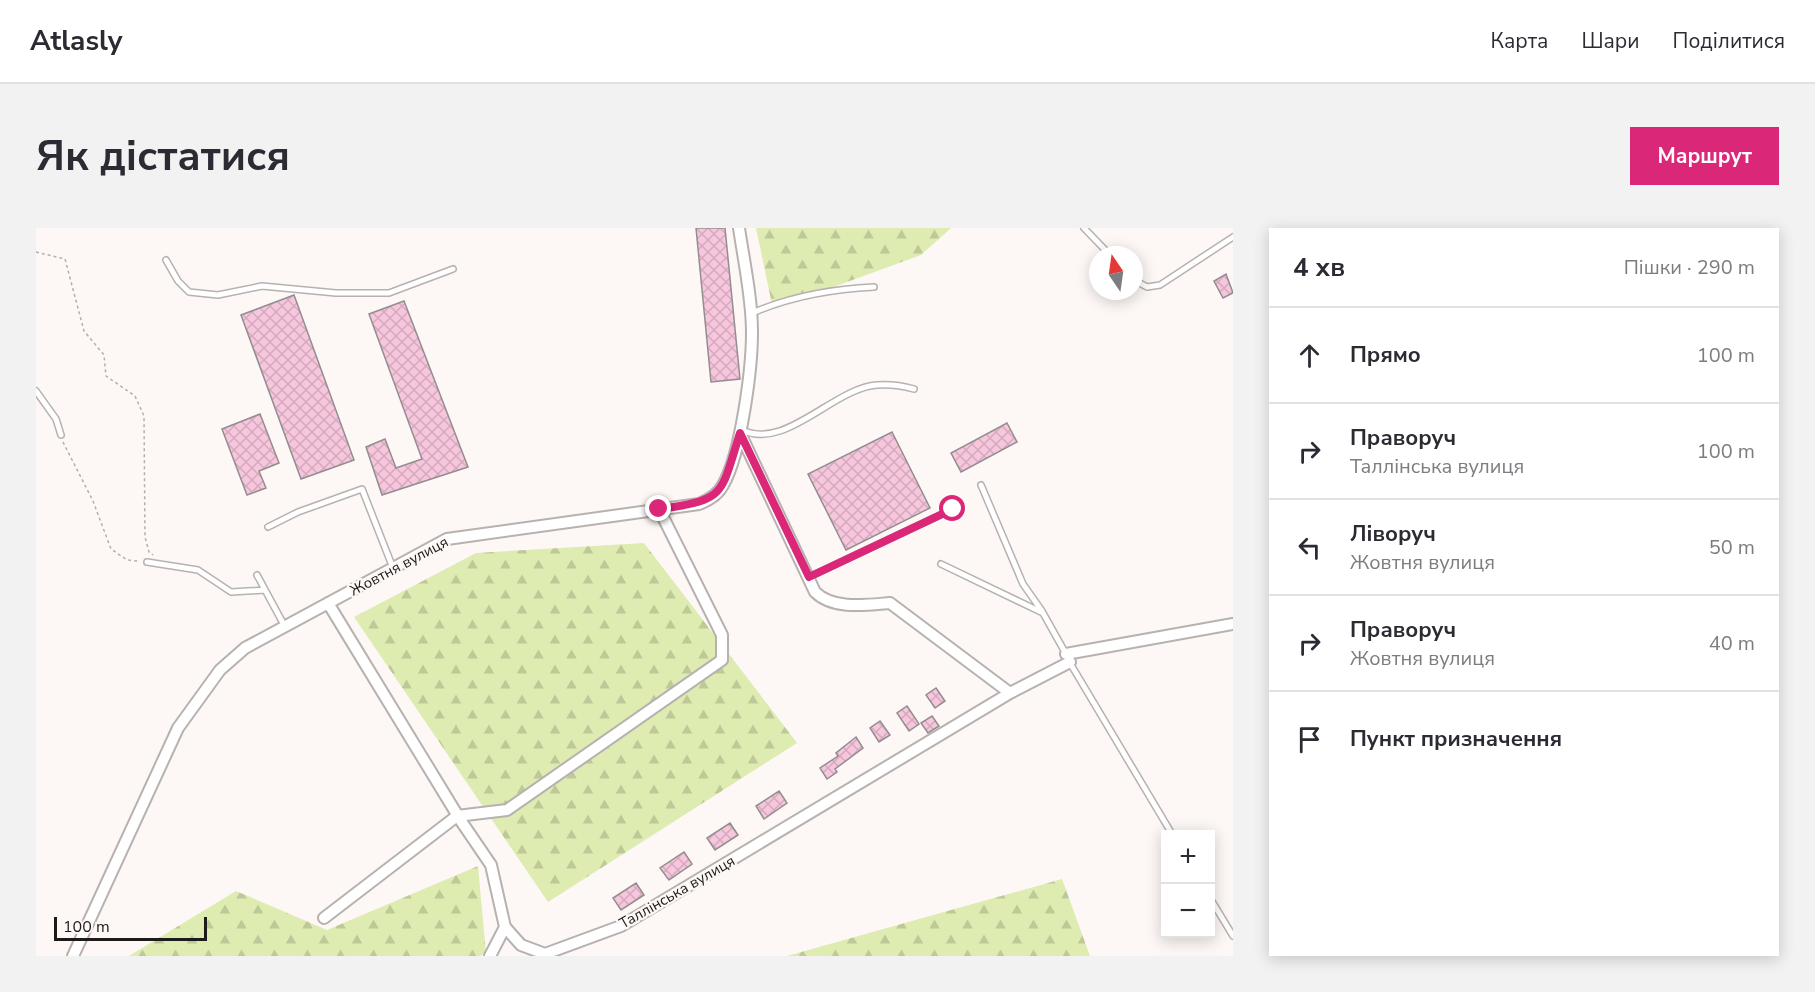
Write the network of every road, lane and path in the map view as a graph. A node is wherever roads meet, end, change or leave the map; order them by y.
1 (739, 228) edge
2 (1084, 228) edge
3 (1233, 237) edge
4 (1101, 246) edge
5 (36, 252) edge
6 (166, 260) dead end
7 (453, 269) dead end
8 (1143, 285) edge
9 (873, 287) dead end
10 (750, 314) junction
11 (914, 389) dead end
12 (36, 391) edge
13 (740, 431) junction
14 (61, 435) joint
15 (981, 485) dead end
16 (659, 509) junction
17 (953, 509) dead end
18 (268, 527) dead end
19 (147, 562) joint
20 (163, 563) junction
21 (941, 564) dead end
22 (393, 568) junction
23 (257, 575) dead end
24 (809, 577) junction
25 (265, 590) junction
26 (328, 603) junction
27 (1043, 613) junction
28 (1233, 624) edge
29 (284, 625) junction
30 (1068, 658) junction
31 (1010, 693) junction
32 (457, 816) junction
33 (1170, 830) edge
34 (1215, 906) edge
35 (324, 918) dead end
36 (505, 927) junction
37 (1233, 936) edge
38 (73, 956) edge
39 (490, 956) edge

1 - 10 street, Жовтня вулиця
2 - 4 lane
3 - 8 lane
5 - 20 path
6 - 7 lane
9 - 10 lane
10 - 13 street, Жовтня вулиця
11 - 13 lane
12 - 14 lane
13 - 16 street, Жовтня вулиця
13 - 24 street
14 - 19 path
15 - 27 lane
16 - 22 street, Жовтня вулиця
16 - 32 street
17 - 24 lane
18 - 22 lane
19 - 20 lane
20 - 25 lane
21 - 27 lane
22 - 26 street, Жовтня вулиця
23 - 25 lane
24 - 31 street
25 - 29 lane
26 - 29 street, Жовтня вулиця
26 - 32 street
27 - 30 lane
28 - 30 street, Таллінська вулиця
29 - 38 street, Жовтня вулиця
30 - 31 street, Таллінська вулиця
30 - 33 lane
31 - 36 street, Таллінська вулиця
32 - 35 street
32 - 36 street
34 - 37 lane
36 - 39 street

